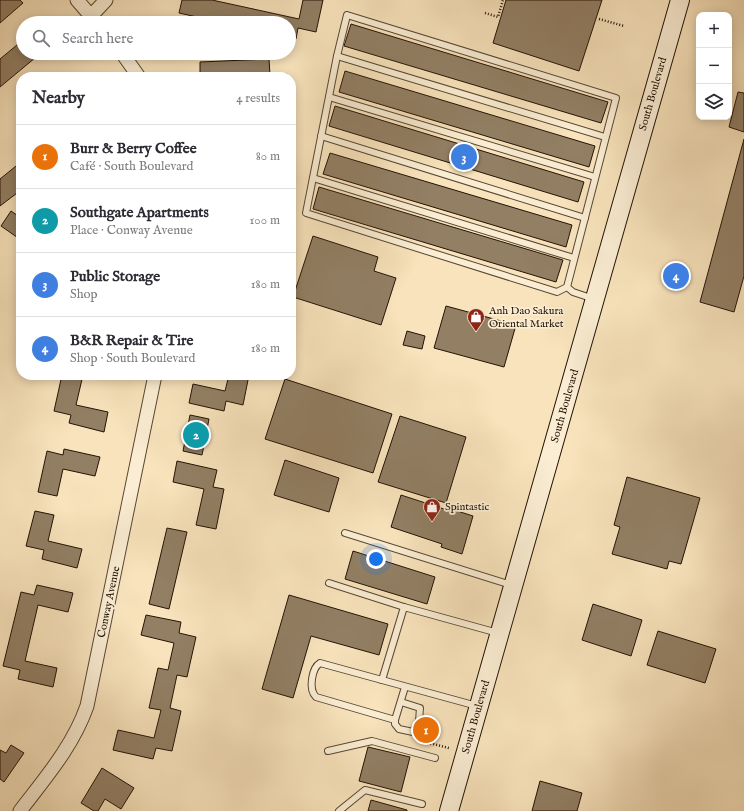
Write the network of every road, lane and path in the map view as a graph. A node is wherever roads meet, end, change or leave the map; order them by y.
1 (77, 0) edge
2 (106, 0) edge
3 (503, 0) edge
4 (680, 0) edge
5 (485, 13) dead end
6 (91, 16) edge
7 (96, 16) edge
8 (599, 19) dead end
9 (624, 26) dead end
10 (337, 56) junction
11 (127, 60) edge
12 (135, 72) edge
13 (329, 97) junction
14 (321, 136) junction
15 (605, 137) junction
16 (595, 177) junction
17 (313, 178) junction
18 (584, 218) junction
19 (574, 258) junction
20 (567, 287) junction
21 (595, 300) junction
22 (154, 380) edge
23 (345, 533) dead end
24 (329, 582) dead end
25 (514, 586) junction
26 (404, 606) junction
27 (499, 633) junction
28 (382, 680) junction
29 (405, 687) junction
30 (401, 702) junction
31 (479, 706) junction
32 (396, 720) junction
33 (434, 724) dead end
34 (449, 748) dead end
35 (328, 751) dead end
36 (435, 758) dead end
37 (422, 804) dead end
38 (20, 811) edge
39 (339, 811) edge
40 (449, 811) edge

1 - 6 street
2 - 7 street
3 - 5 path
4 - 21 main road, South Boulevard
8 - 9 path
10 - 13 lane
10 - 15 lane
10 - 15 lane
11 - 12 street
13 - 14 lane
13 - 16 lane
14 - 17 lane
14 - 18 lane
15 - 16 lane
16 - 18 lane
17 - 19 lane
17 - 20 lane
18 - 19 lane
19 - 20 lane
20 - 21 lane
21 - 25 main road, South Boulevard
22 - 38 street, Conway Avenue
23 - 25 lane
24 - 26 lane
25 - 27 main road, South Boulevard
26 - 27 lane
26 - 28 lane
27 - 31 main road, South Boulevard
28 - 29 lane
28 - 32 lane
29 - 30 lane
29 - 31 lane
30 - 32 lane
30 - 32 lane
31 - 40 main road, South Boulevard
33 - 34 path
35 - 36 lane
37 - 39 lane

